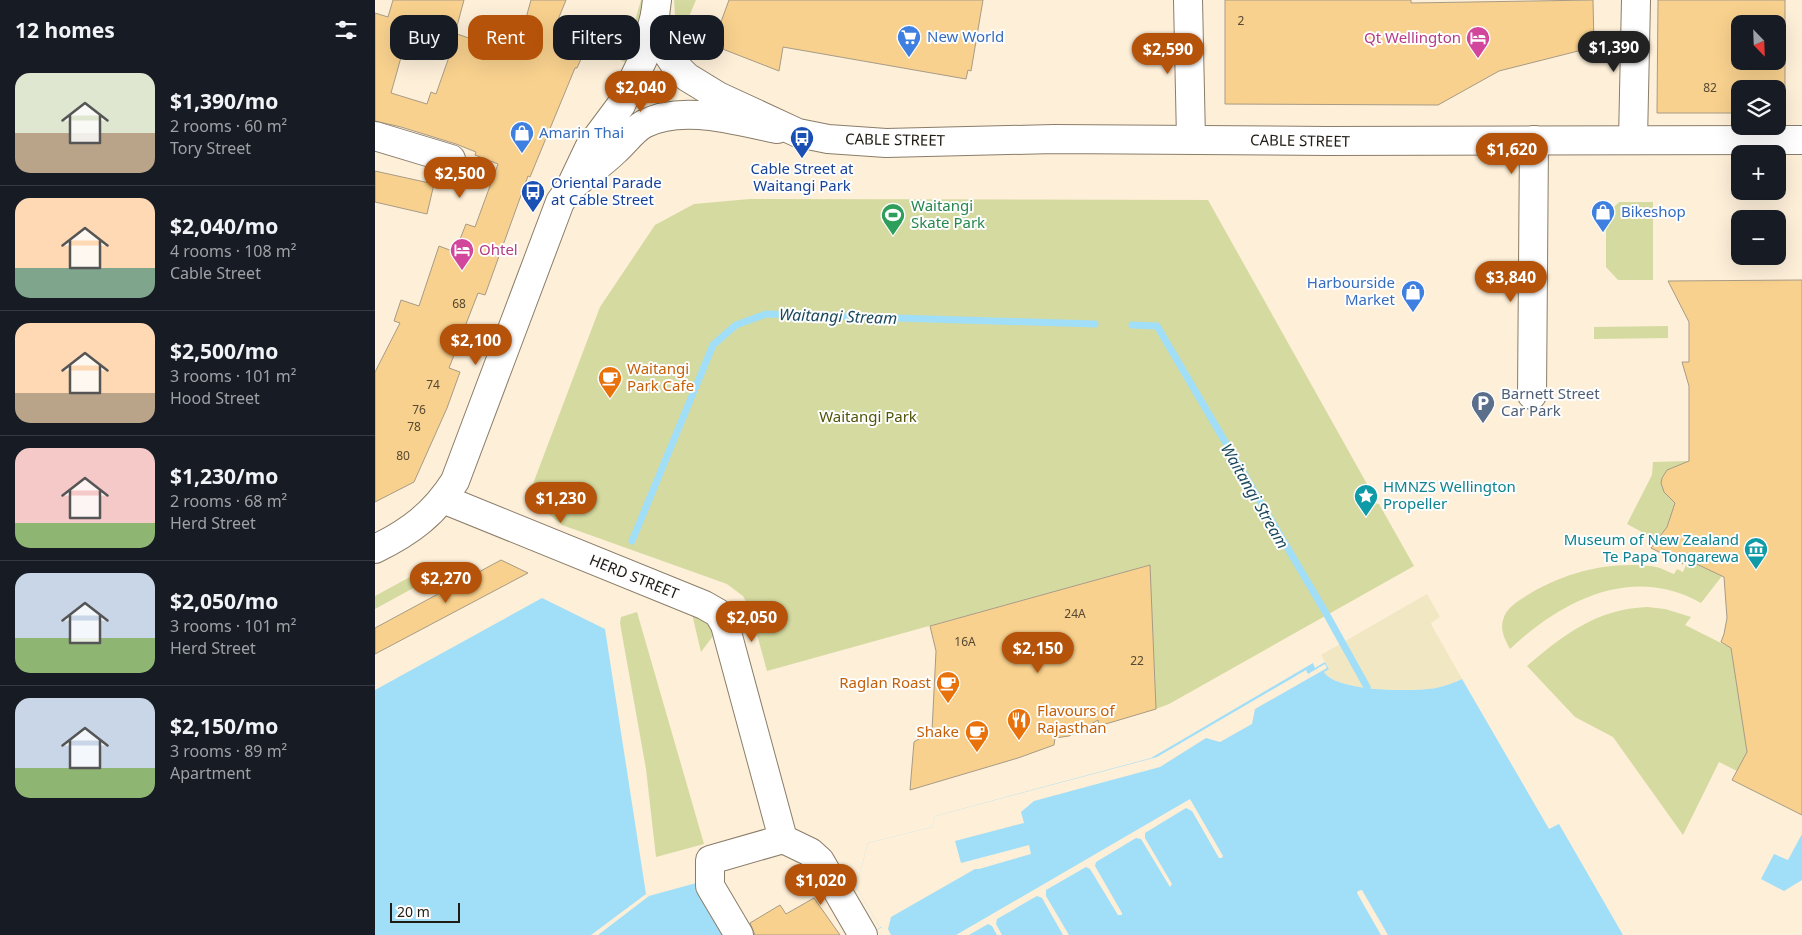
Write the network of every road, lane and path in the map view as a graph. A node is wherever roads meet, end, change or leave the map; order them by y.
1 (1188, 0) edge
2 (1636, 0) edge
3 (656, 8) edge
4 (798, 133) junction
5 (375, 136) edge
6 (1191, 139) junction
7 (1534, 140) junction
8 (1633, 140) junction
9 (1802, 140) edge
10 (451, 159) dead end
11 (570, 188) junction
12 (1532, 395) dead end
13 (443, 499) junction
14 (375, 549) edge
15 (783, 839) junction
16 (739, 935) edge
17 (863, 935) edge

1 - 6 main road
2 - 8 main road
3 - 4 main road, CABLE STREET
3 - 11 main road
4 - 6 main road, CABLE STREET
4 - 11 main road, CABLE STREET
5 - 10 main road
6 - 7 main road, CABLE STREET
7 - 8 main road, CABLE STREET
7 - 12 main road
8 - 9 main road, CABLE STREET
11 - 13 main road
13 - 14 main road
13 - 15 main road, HERD STREET
15 - 16 main road
15 - 17 main road

